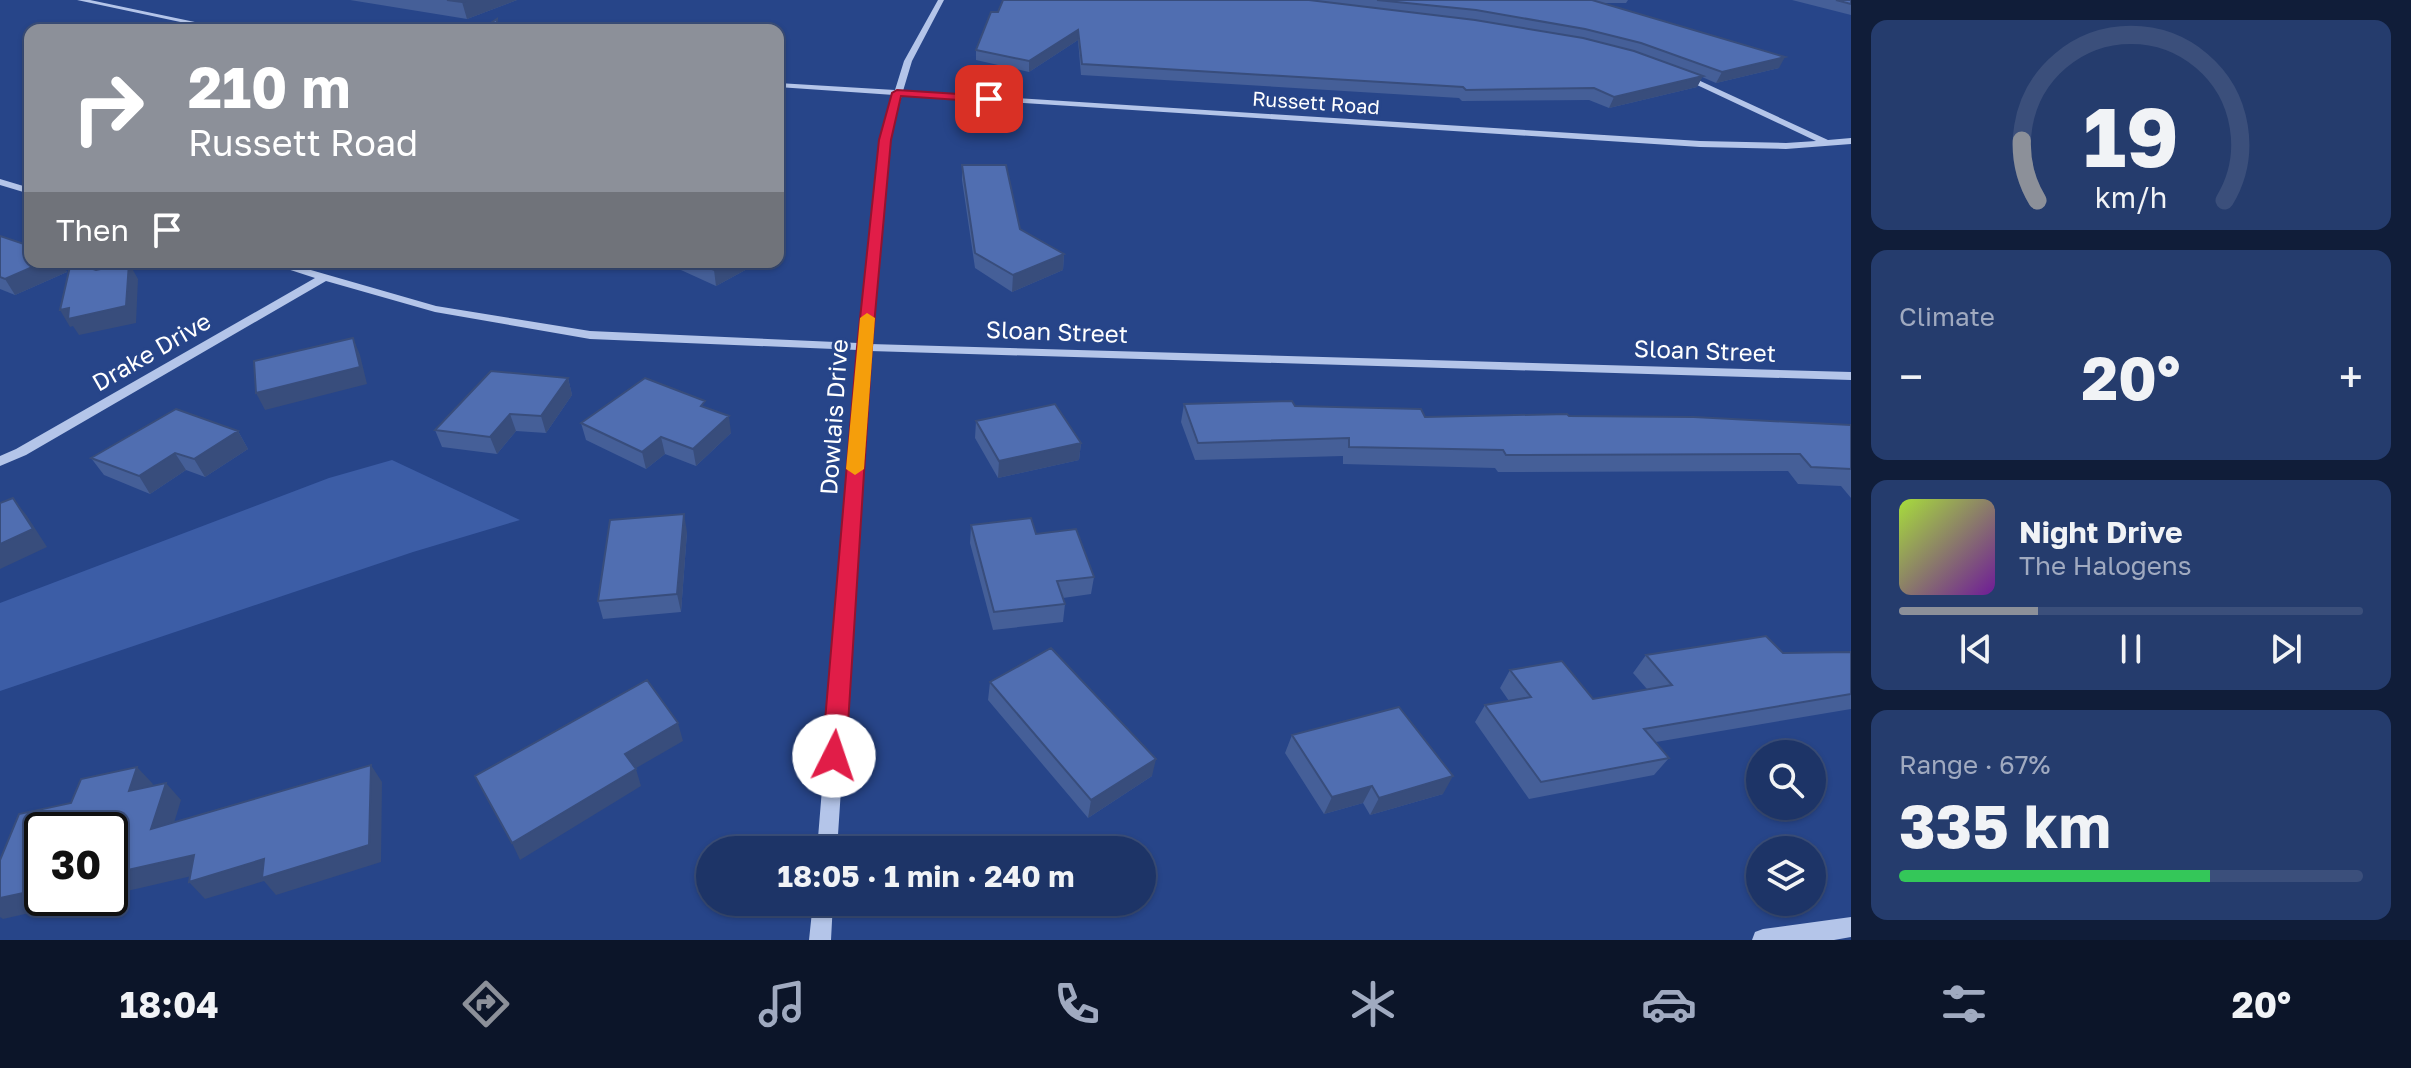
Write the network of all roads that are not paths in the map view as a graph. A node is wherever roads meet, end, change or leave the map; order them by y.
1 (80, 0) edge
2 (941, 0) edge
3 (199, 24) edge
4 (1668, 70) edge
5 (784, 85) edge
6 (897, 93) junction
7 (1851, 141) edge
8 (1827, 143) junction
9 (0, 182) edge
10 (24, 189) edge
11 (290, 268) edge
12 (323, 278) junction
13 (864, 347) junction
14 (1851, 376) edge
15 (0, 461) edge
16 (828, 836) edge
17 (822, 916) edge
18 (1851, 927) edge
19 (820, 940) edge
20 (1763, 940) edge

1 - 3 street
2 - 6 street, Dowlais Drive
4 - 8 street
5 - 6 street, Russett Road
6 - 8 street, Russett Road
6 - 13 street, Dowlais Drive
7 - 8 street, Russett Road
9 - 10 street
11 - 12 street, Sloan Street
12 - 13 street, Sloan Street
12 - 15 street, Drake Drive
13 - 14 street, Sloan Street
13 - 16 street, Dowlais Drive
17 - 19 street
18 - 20 street

